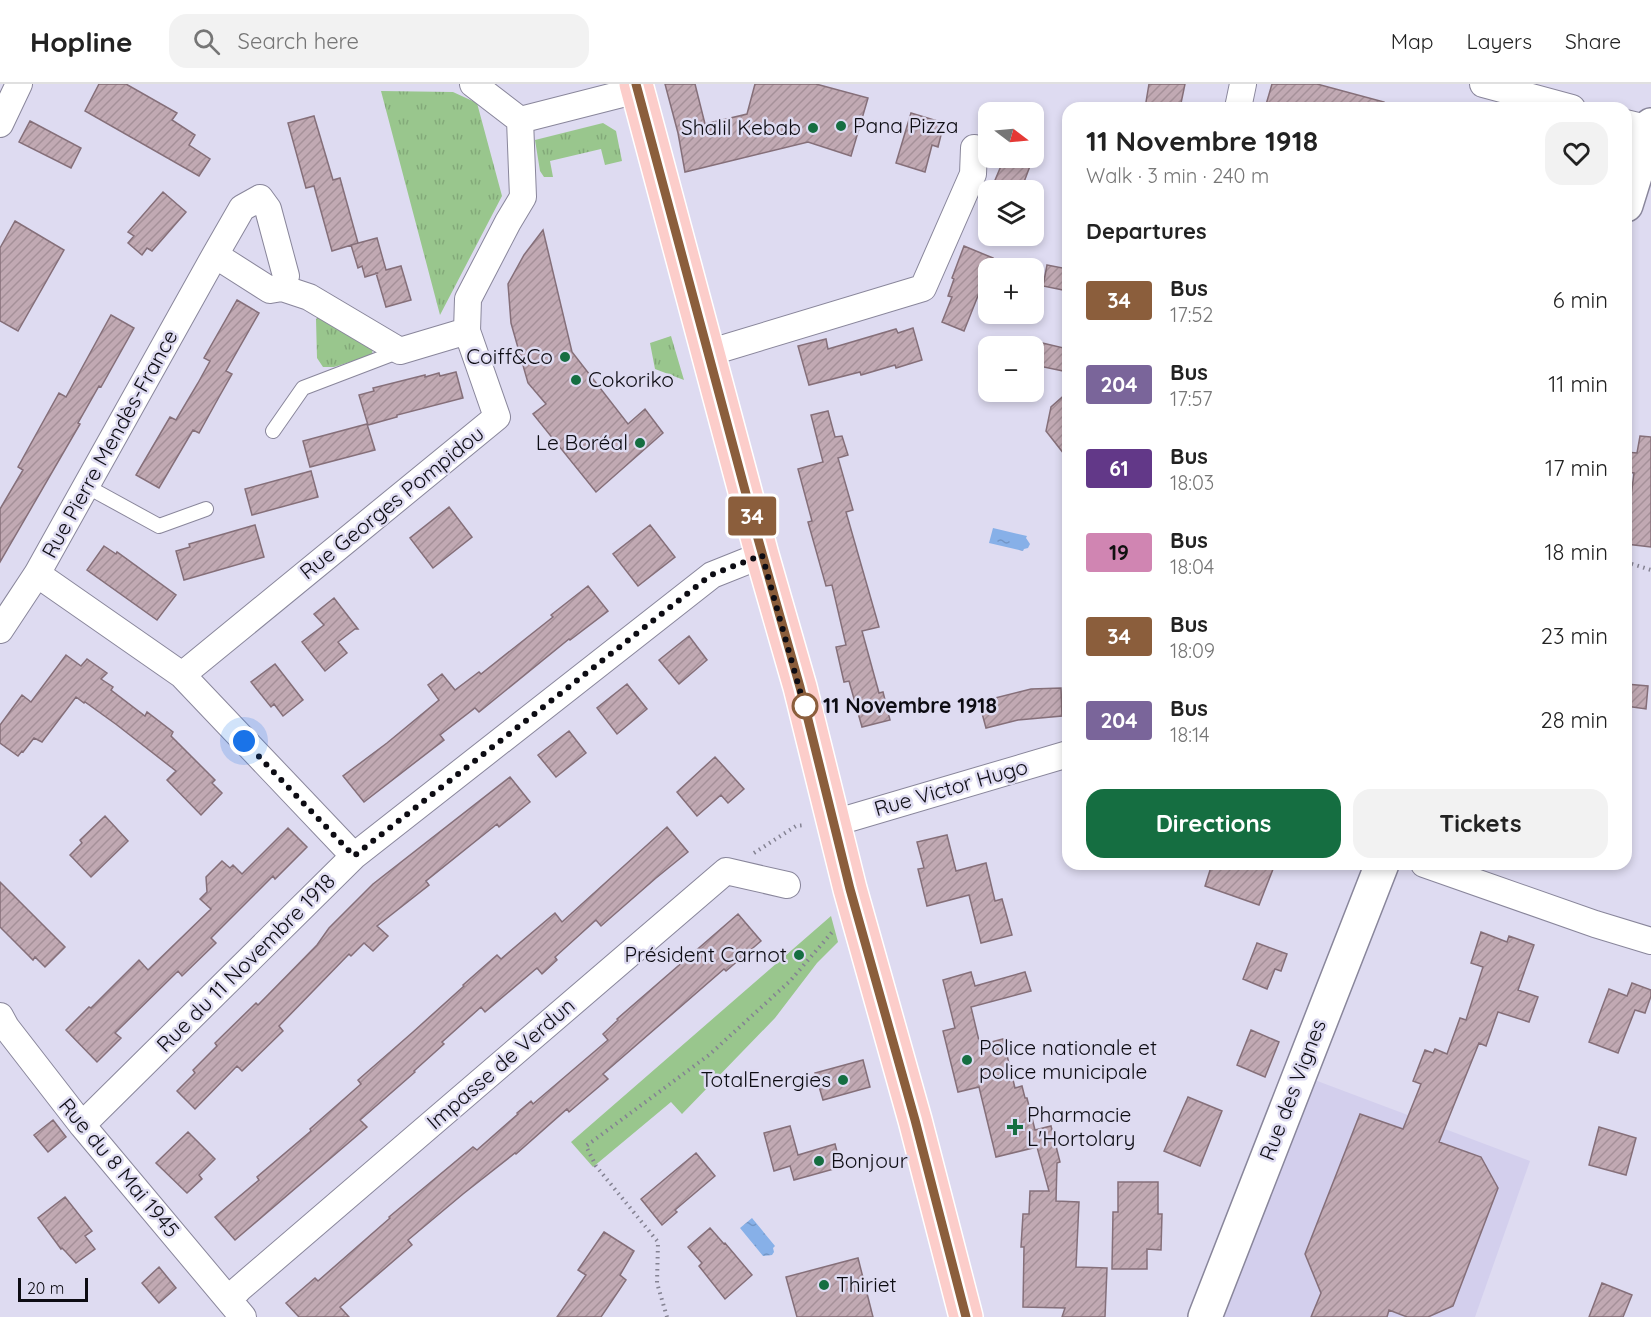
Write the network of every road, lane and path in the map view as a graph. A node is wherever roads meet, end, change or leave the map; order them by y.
1 (19, 84) edge
2 (473, 84) edge
3 (1243, 84) edge
4 (1483, 84) edge
5 (637, 87) edge
6 (1239, 102) edge
7 (1550, 102) edge
8 (520, 120) junction
9 (0, 124) edge
10 (1642, 126) edge
11 (974, 148) dead end
12 (1632, 175) edge
13 (215, 255) junction
14 (282, 288) junction
15 (467, 331) junction
16 (400, 351) junction
17 (708, 353) junction
18 (273, 431) dead end
19 (86, 486) junction
20 (206, 509) dead end
21 (762, 555) junction
22 (1632, 564) edge
23 (1651, 570) edge
24 (37, 574) junction
25 (0, 630) edge
26 (182, 675) junction
27 (1062, 756) edge
28 (834, 823) junction
29 (354, 856) junction
30 (1380, 870) edge
31 (1441, 870) edge
32 (726, 871) junction
33 (787, 885) dead end
34 (855, 908) junction
35 (1651, 941) edge
36 (0, 1016) edge
37 (82, 1125) junction
38 (236, 1309) edge
39 (667, 1317) edge
40 (966, 1317) edge
41 (1205, 1317) edge

1 - 9 street
2 - 8 street
3 - 6 street
4 - 7 street
5 - 8 street
5 - 17 main road
8 - 15 street, Rue Georges Pompidou
10 - 12 street
11 - 17 street
13 - 14 street
13 - 14 street, Rue Pierre Mendès-France
13 - 19 street, Rue Pierre Mendès-France
14 - 16 street
15 - 16 street
15 - 26 street, Rue Georges Pompidou
16 - 18 lane
17 - 21 main road
19 - 20 lane
19 - 24 street, Rue Pierre Mendès-France
21 - 28 main road
21 - 29 street, Rue du 11 Novembre 1918
22 - 23 path
24 - 25 street, Rue Pierre Mendès-France
24 - 26 street
26 - 29 street
27 - 28 street, Rue Victor Hugo
28 - 32 path
28 - 34 main road
29 - 37 street, Rue du 11 Novembre 1918
30 - 41 street, Rue des Vignes
31 - 35 street
32 - 33 street
32 - 38 street, Impasse de Verdun
34 - 39 path
34 - 40 main road
36 - 37 street, Rue du 8 Mai 1945
37 - 38 street, Rue du 8 Mai 1945

